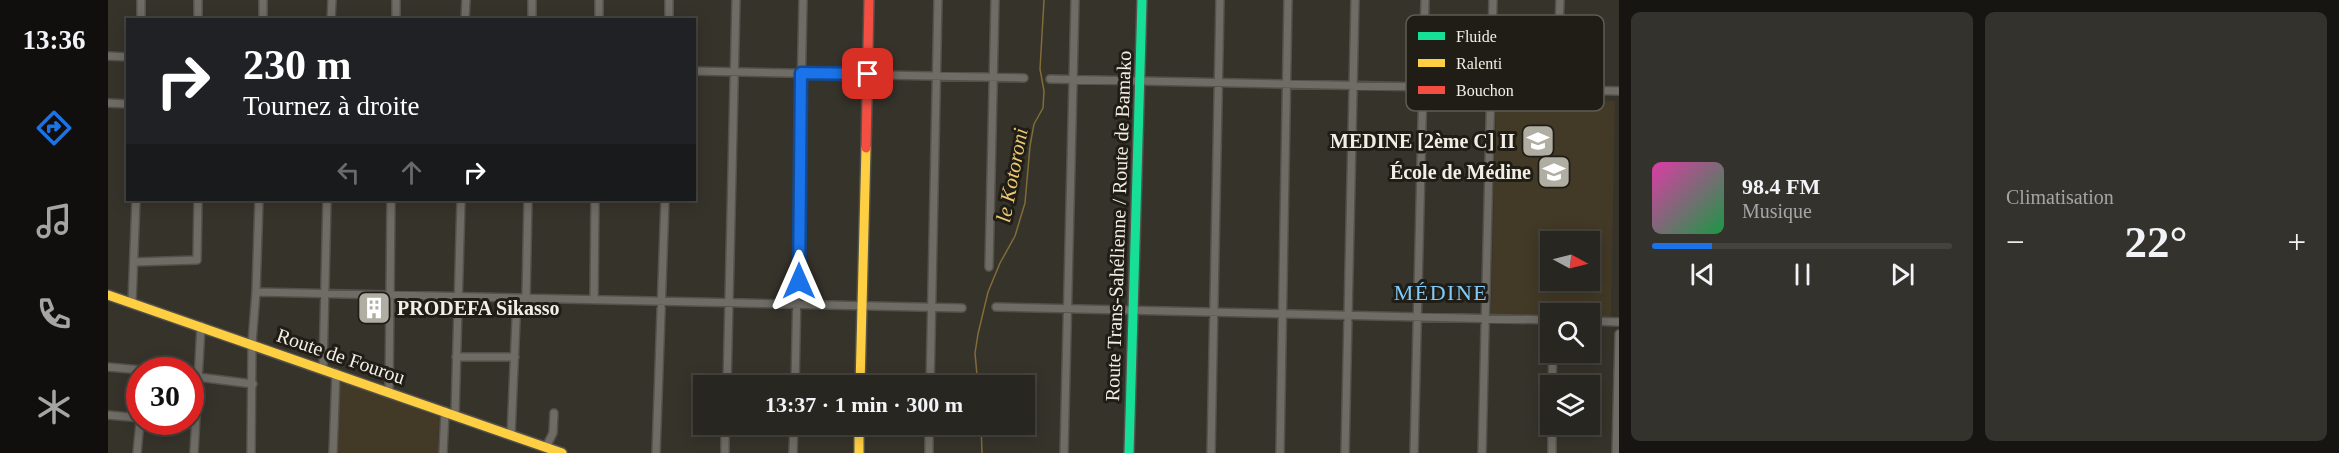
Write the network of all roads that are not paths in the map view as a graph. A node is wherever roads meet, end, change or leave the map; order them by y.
1 (141, 0) edge
2 (198, 0) edge
3 (263, 0) edge
4 (332, 0) edge
5 (396, 0) edge
6 (466, 0) edge
7 (532, 0) edge
8 (599, 0) edge
9 (669, 0) edge
10 (735, 0) edge
11 (803, 0) edge
12 (870, 0) edge
13 (938, 0) edge
14 (995, 0) edge
15 (1075, 0) edge
16 (1142, 0) edge
17 (1150, 0) edge
18 (1220, 0) edge
19 (1288, 0) edge
20 (1355, 0) edge
21 (1425, 0) edge
22 (1493, 0) edge
23 (1560, 0) edge
24 (1425, 15) edge
25 (1493, 15) edge
26 (1560, 15) edge
27 (141, 18) edge
28 (198, 18) edge
29 (262, 18) edge
30 (331, 18) edge
31 (396, 18) edge
32 (465, 18) edge
33 (532, 18) edge
34 (598, 18) edge
35 (669, 18) edge
36 (108, 56) edge
37 (126, 57) edge
38 (696, 71) edge
39 (733, 72) junction
40 (801, 73) junction
41 (868, 74) junction
42 (936, 76) junction
43 (993, 77) junction
44 (1024, 78) dead end
45 (1050, 79) dead end
46 (1073, 79) junction
47 (1144, 81) junction
48 (1219, 82) junction
49 (1286, 84) junction
50 (1353, 86) junction
51 (1406, 87) edge
52 (1604, 91) edge
53 (1619, 91) edge
54 (108, 103) edge
55 (126, 104) edge
56 (1423, 111) edge
57 (1492, 111) edge
58 (136, 201) edge
59 (198, 201) edge
60 (259, 201) edge
61 (327, 201) edge
62 (392, 201) edge
63 (460, 201) edge
64 (528, 201) edge
65 (596, 201) edge
66 (665, 201) edge
67 (134, 262) junction
68 (988, 267) dead end
69 (256, 292) junction
70 (325, 294) junction
71 (108, 295) edge
72 (389, 296) junction
73 (458, 298) junction
74 (517, 298) junction
75 (526, 298) junction
76 (594, 300) junction
77 (662, 301) junction
78 (132, 303) junction
79 (730, 303) junction
80 (799, 304) junction
81 (862, 307) junction
82 (996, 307) dead end
83 (931, 308) junction
84 (962, 308) dead end
85 (1067, 310) junction
86 (1138, 312) junction
87 (1215, 314) junction
88 (1283, 314) junction
89 (1348, 316) junction
90 (1418, 318) junction
91 (1487, 319) junction
92 (1540, 320) edge
93 (1600, 321) edge
94 (1619, 322) edge
95 (201, 326) junction
96 (1619, 334) edge
97 (252, 343) junction
98 (197, 357) edge
99 (456, 357) junction
100 (514, 357) junction
101 (108, 367) edge
102 (323, 368) junction
103 (126, 369) edge
104 (336, 373) junction
105 (727, 375) edge
106 (796, 375) edge
107 (860, 375) edge
108 (930, 375) edge
109 (204, 378) edge
110 (253, 384) junction
111 (388, 392) junction
112 (445, 411) junction
113 (554, 413) dead end
114 (108, 415) edge
115 (455, 415) junction
116 (126, 418) edge
117 (139, 435) edge
118 (195, 435) edge
119 (512, 435) junction
120 (725, 435) edge
121 (794, 435) edge
122 (859, 435) edge
123 (929, 435) edge
124 (1552, 435) edge
125 (546, 447) junction
126 (137, 453) edge
127 (194, 453) edge
128 (251, 453) edge
129 (333, 453) edge
130 (443, 453) edge
131 (562, 453) edge
132 (656, 453) edge
133 (724, 453) edge
134 (793, 453) edge
135 (859, 453) edge
136 (929, 453) edge
137 (1064, 453) edge
138 (1129, 453) edge
139 (1137, 453) edge
140 (1211, 453) edge
141 (1280, 453) edge
142 (1345, 453) edge
143 (1414, 453) edge
144 (1482, 453) edge
145 (1551, 453) edge
146 (1616, 453) edge

1 - 27 street
2 - 28 street
3 - 29 street
4 - 30 street
5 - 31 street
6 - 32 street
7 - 33 street
8 - 34 street
9 - 35 street
10 - 39 street
11 - 40 street
12 - 41 main road
13 - 42 street
14 - 43 street
15 - 46 street
16 - 47 main road, Route Trans-Sahélienne / Route de Bamako
17 - 47 main road, Route Trans-Sahélienne / Route de Bamako
18 - 48 street
19 - 49 street
20 - 50 street
21 - 24 street
22 - 25 street
23 - 26 street
36 - 37 street
38 - 39 street
39 - 40 street
39 - 79 street
40 - 41 street
40 - 80 street
41 - 42 street
41 - 81 main road
42 - 43 street
42 - 83 street
43 - 44 street
43 - 68 street
45 - 46 street
46 - 47 street
46 - 85 street
47 - 48 street
47 - 86 main road, Route Trans-Sahélienne / Route de Bamako
48 - 49 street
48 - 87 street
49 - 50 street
49 - 88 street
50 - 51 street
50 - 89 street
52 - 53 street
54 - 55 street
56 - 90 street
57 - 91 street
58 - 67 street
59 - 67 street
60 - 69 street
61 - 70 street
62 - 72 street
63 - 73 street
64 - 75 street
65 - 76 street
66 - 77 street
67 - 78 street
69 - 70 street
69 - 97 street
70 - 72 street
70 - 102 street
71 - 78 main road, Route de Fourou
72 - 73 street
72 - 111 street
73 - 74 street
73 - 99 street
74 - 75 street
74 - 100 street
75 - 76 street
76 - 77 street
77 - 79 street
77 - 132 street
78 - 95 main road, Route de Fourou
79 - 80 street
79 - 105 street
80 - 81 street
80 - 106 street
81 - 83 street
81 - 107 main road
82 - 85 street
83 - 84 street
83 - 108 street
85 - 86 street
85 - 137 street
86 - 87 street
86 - 138 main road, Route Trans-Sahélienne / Route de Bamako
86 - 139 main road, Route Trans-Sahélienne / Route de Bamako
87 - 88 street
87 - 140 street
88 - 89 street
88 - 141 street
89 - 90 street
89 - 142 street
90 - 91 street
90 - 143 street
91 - 92 street
91 - 144 street
93 - 94 street
95 - 97 main road, Route de Fourou
95 - 98 street
96 - 146 street
97 - 102 main road, Route de Fourou
97 - 110 street
99 - 100 street
99 - 115 street
100 - 119 street
101 - 103 street
102 - 104 main road, Route de Fourou
104 - 111 main road, Route de Fourou
104 - 129 street
109 - 110 street
110 - 128 street
111 - 112 main road, Route de Fourou
112 - 115 main road, Route de Fourou
112 - 130 street
113 - 125 street
114 - 116 street
115 - 119 main road, Route de Fourou
117 - 126 street
118 - 127 street
119 - 125 main road, Route de Fourou
120 - 133 street
121 - 134 street
122 - 135 main road
123 - 136 street
124 - 145 street
125 - 131 main road, Route de Fourou

